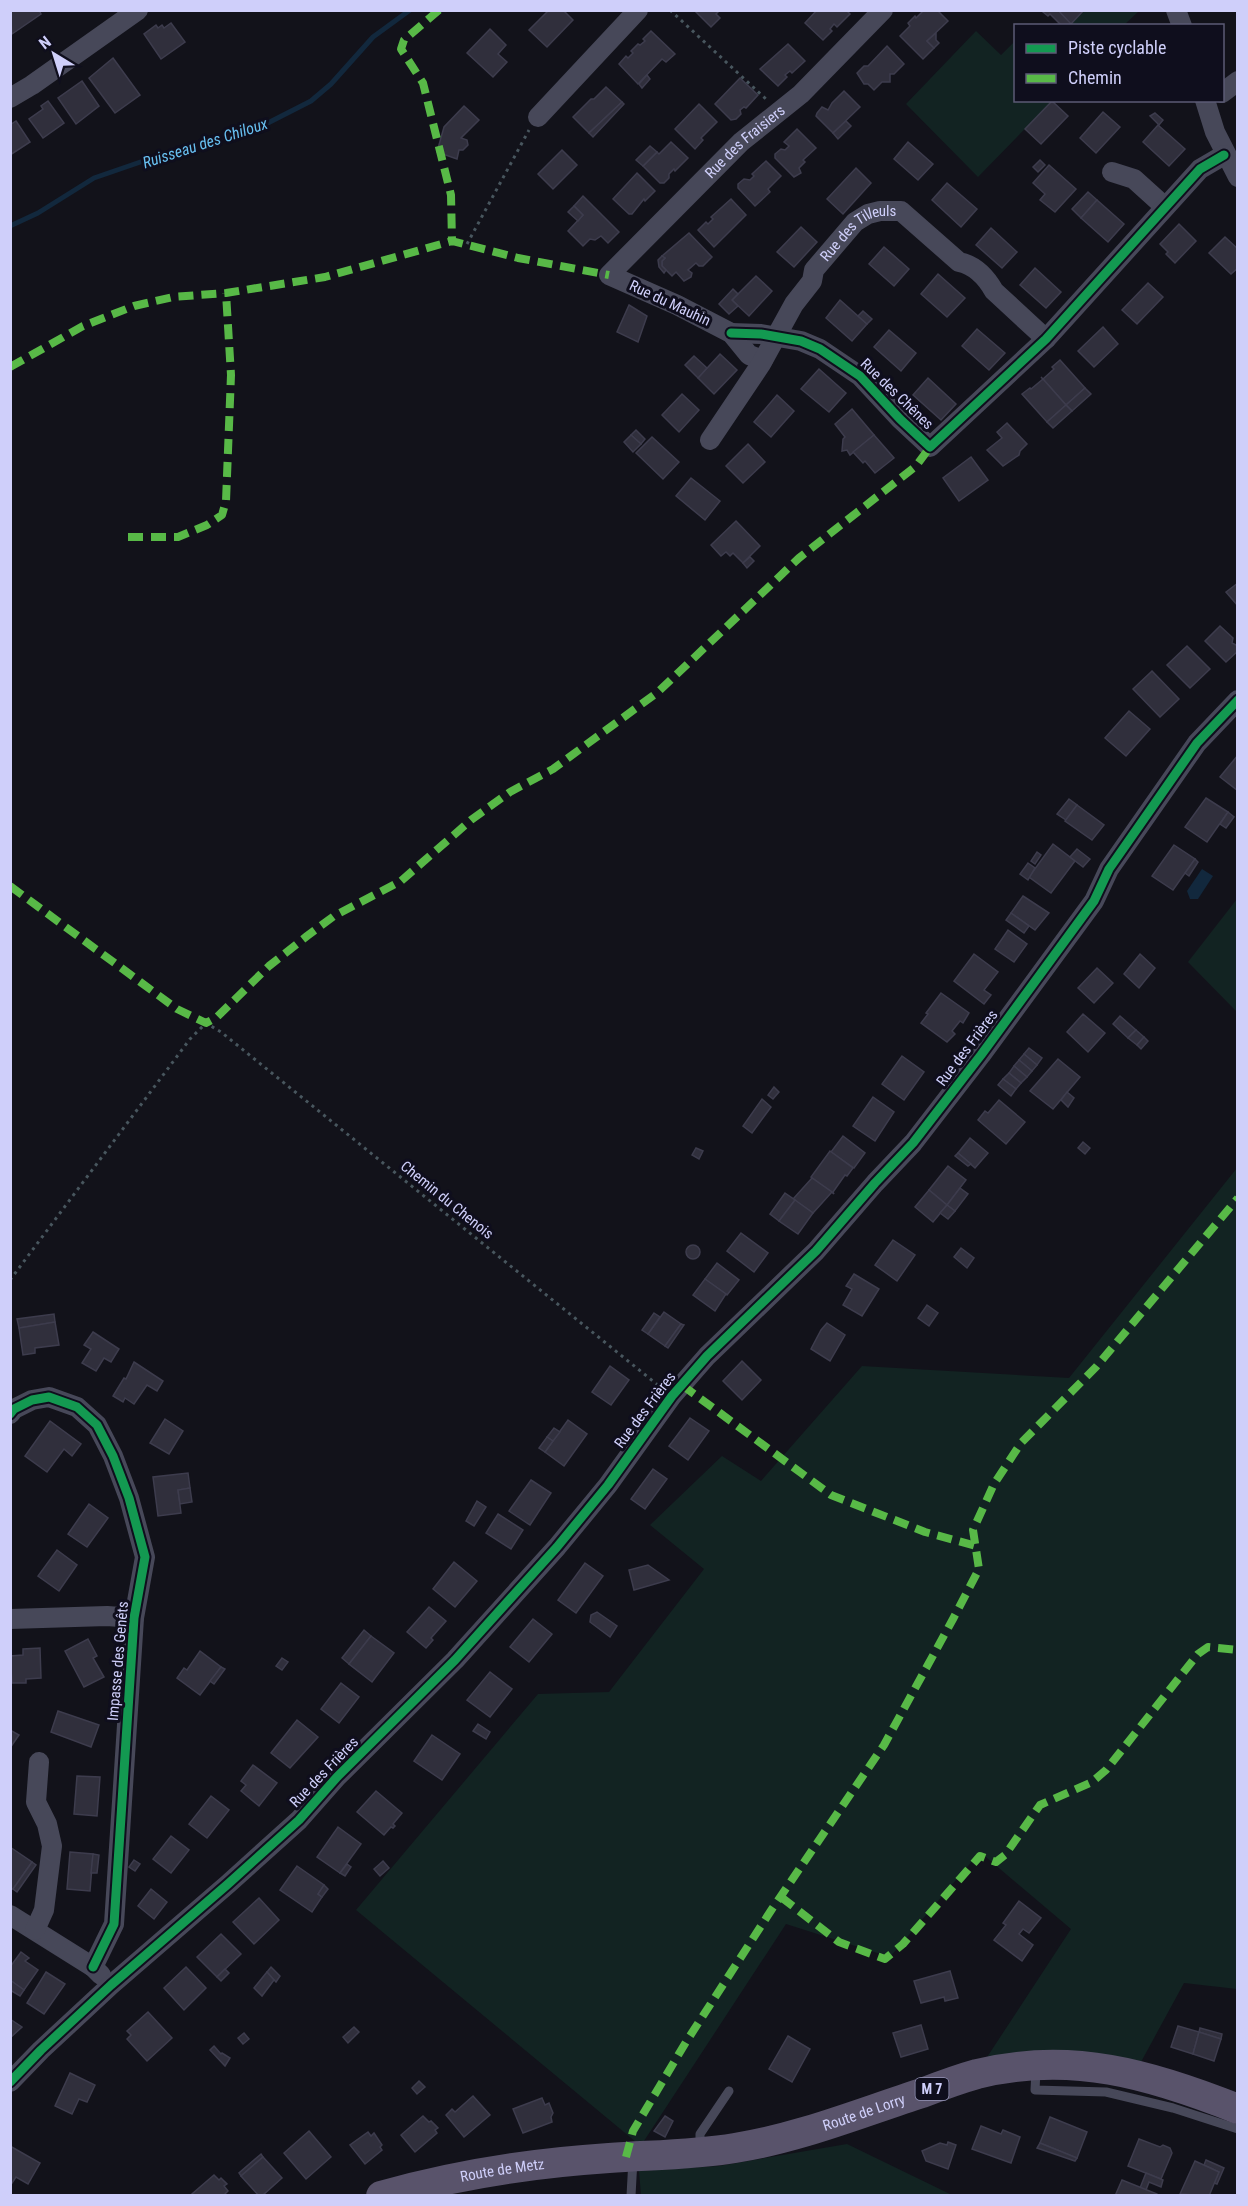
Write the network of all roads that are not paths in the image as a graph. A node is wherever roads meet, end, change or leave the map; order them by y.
1 (138, 10) edge
2 (638, 10) edge
3 (883, 10) edge
4 (1238, 81) edge
5 (1224, 90) edge
6 (10, 98) edge
7 (1211, 102) edge
8 (538, 117) road end
9 (1224, 154) junction
10 (1112, 172) dead end
11 (1238, 177) edge
12 (1165, 207) junction
13 (609, 275) joint
14 (731, 333) junction
15 (776, 338) junction
16 (1046, 339) junction
17 (764, 360) junction
18 (710, 440) dead end
19 (1238, 700) edge
20 (10, 1414) edge
21 (10, 1618) edge
22 (134, 1618) junction
23 (39, 1762) dead end
24 (10, 1916) edge
25 (34, 1930) junction
26 (93, 1967) junction
27 (111, 1986) junction
28 (10, 2082) edge
29 (1141, 2087) junction
30 (729, 2091) dead end
31 (1238, 2109) edge
32 (1238, 2129) edge
33 (700, 2153) junction
34 (629, 2157) junction
35 (393, 2194) edge
36 (631, 2196) edge

1 - 6 street
2 - 8 street
3 - 13 street, Rue des Fraisiers
4 - 5 street
7 - 9 street
9 - 11 street
9 - 12 street
10 - 12 street
12 - 16 street
13 - 14 street, Rue du Mauhin
14 - 15 street, Rue du Mauhin
14 - 17 street, Rue du Mauhin
15 - 16 street, Rue des Chênes
15 - 16 street, Rue des Tilleuls
15 - 17 street, Rue des Tilleuls
17 - 18 street, Rue des Tilleuls
19 - 27 street, Rue des Frières
20 - 22 street, Impasse des Genêts
21 - 22 street, Impasse des Genêts
22 - 26 street, Impasse des Genêts
23 - 25 street
24 - 25 street
25 - 26 street
26 - 27 street
27 - 28 street, Rue des Frières
29 - 31 main road, Route de Lorry / M 7
29 - 32 lane
29 - 33 main road, Route de Lorry / M 7
30 - 33 lane
33 - 34 main road, Route de Lorry / M 7
34 - 35 main road, Route de Metz / M 7
34 - 36 lane

